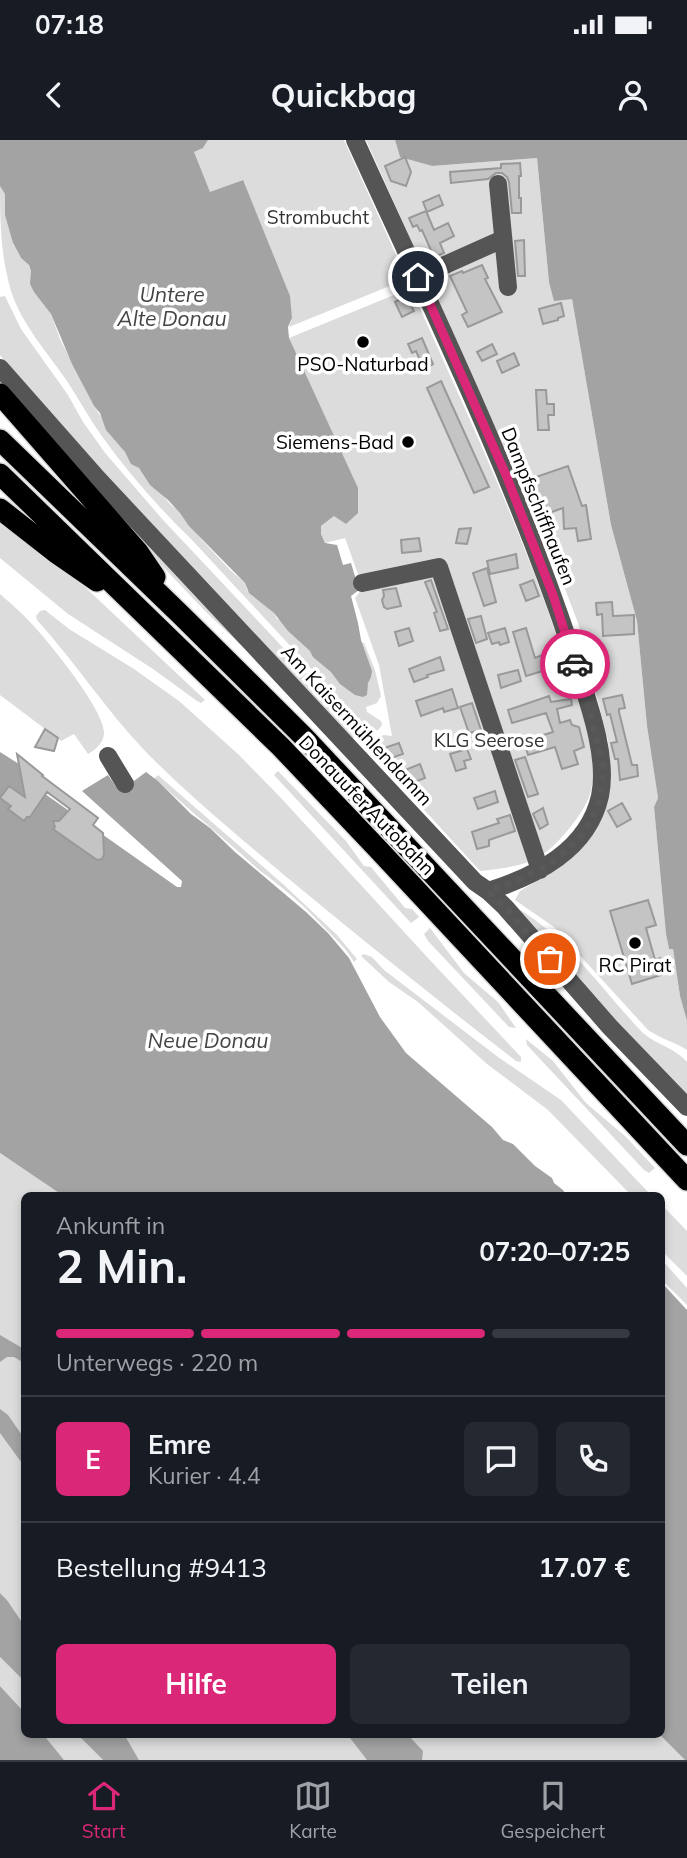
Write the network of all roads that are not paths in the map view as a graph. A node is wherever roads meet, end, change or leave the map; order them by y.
1 (355, 140) edge
2 (498, 184) dead end
3 (503, 239) junction
4 (418, 277) junction
5 (508, 286) dead end
6 (0, 368) edge
7 (0, 394) edge
8 (0, 440) edge
9 (0, 474) edge
10 (0, 509) edge
11 (362, 583) dead end
12 (182, 616) junction
13 (150, 619) junction
14 (107, 756) dead end
15 (125, 784) dead end
16 (540, 870) junction
17 (488, 891) junction
18 (687, 1107) edge
19 (687, 1144) edge
20 (687, 1180) edge

1 - 4 street, Dampfschiffhaufen
2 - 3 street
3 - 4 street
3 - 5 street
4 - 16 street, Dampfschiffhaufen
6 - 17 street, Am Kaisermühlendamm
7 - 12 highway
8 - 12 highway, Donauufer Autobahn
9 - 13 highway, Donauufer Autobahn
10 - 13 highway
11 - 16 street
12 - 19 highway, Donauufer Autobahn
13 - 20 highway, Donauufer Autobahn
14 - 15 street
16 - 17 street, Dampfschiffhaufen
17 - 18 street, Am Kaisermühlendamm

